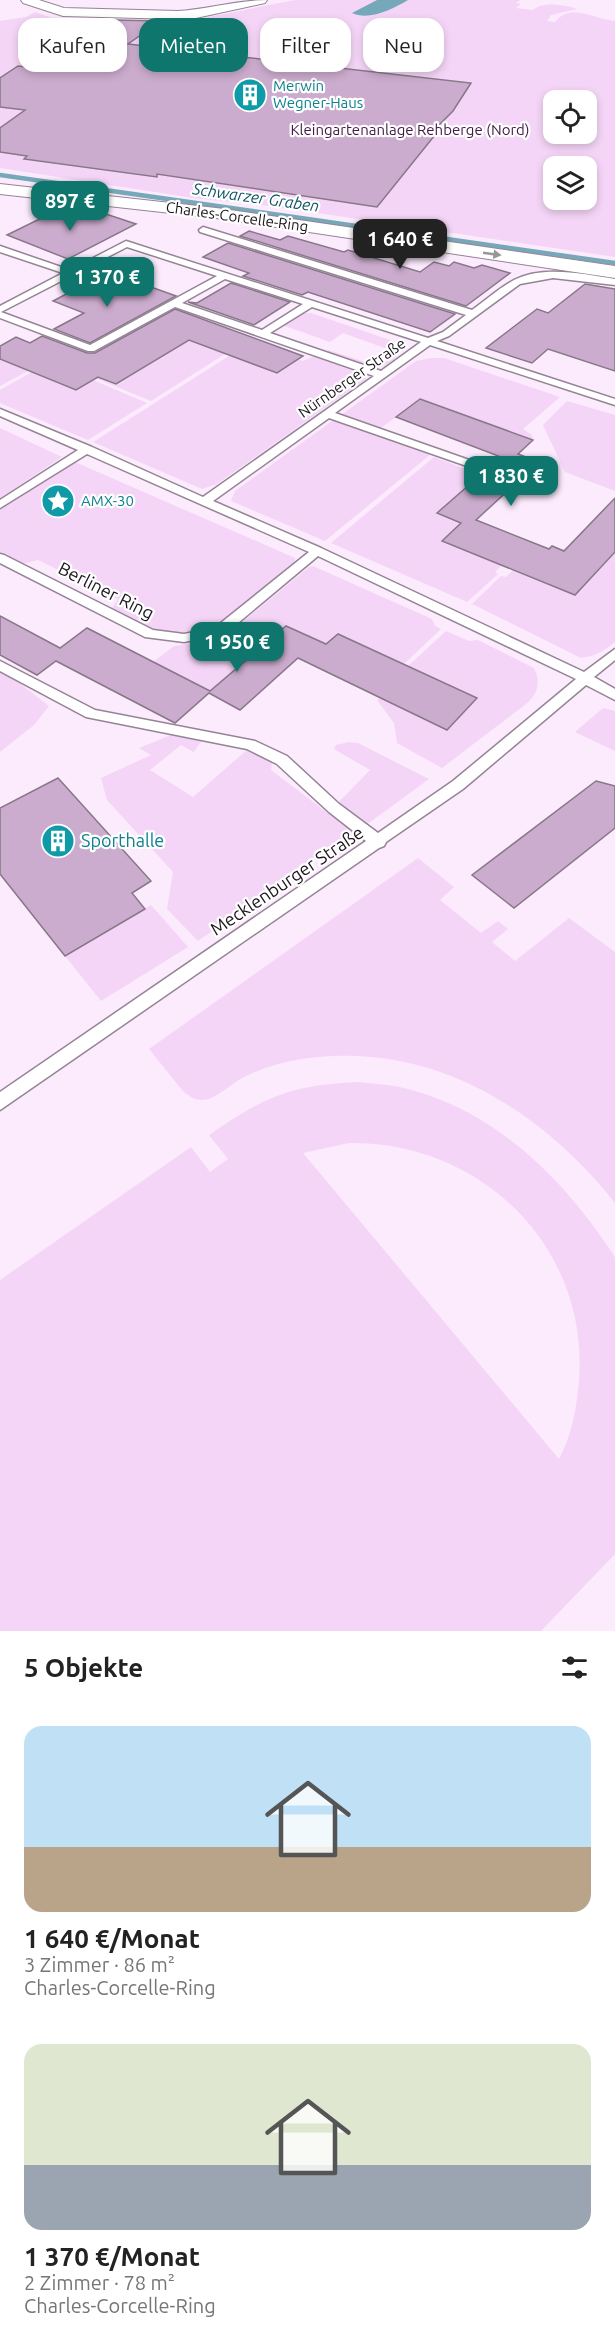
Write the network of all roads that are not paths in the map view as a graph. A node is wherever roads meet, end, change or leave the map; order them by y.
1 (261, 0) edge
2 (36, 1) edge
3 (0, 189) edge
4 (203, 230) dead end
5 (0, 249) edge
6 (615, 272) edge
7 (71, 273) junction
8 (224, 276) junction
9 (615, 282) edge
10 (0, 299) edge
11 (174, 303) junction
12 (13, 304) junction
13 (310, 304) junction
14 (0, 310) edge
15 (474, 314) junction
16 (0, 315) edge
17 (262, 334) junction
18 (428, 342) junction
19 (382, 375) junction
20 (615, 402) edge
21 (0, 412) edge
22 (328, 414) junction
23 (88, 449) junction
24 (468, 463) dead end
25 (205, 501) junction
26 (0, 505) edge
27 (316, 551) junction
28 (0, 558) edge
29 (615, 653) edge
30 (0, 665) edge
31 (585, 678) junction
32 (615, 695) edge
33 (379, 842) junction
34 (0, 1102) edge

1 - 2 street
3 -> 6 street, Charles-Corcelle-Ring
4 - 15 lane
5 - 7 lane
7 - 8 lane
7 - 12 lane
8 - 11 lane
8 - 13 lane
9 - 15 lane, Nürnberger Straße
10 - 12 lane
11 - 16 lane
11 - 17 lane
12 - 14 lane
13 - 17 lane
13 - 18 lane
15 - 18 lane, Nürnberger Straße
17 - 19 lane
18 - 19 lane, Nürnberger Straße
18 - 20 lane
19 - 22 lane, Nürnberger Straße
21 - 23 lane
22 - 24 lane
22 - 25 lane, Nürnberger Straße
23 - 25 lane
23 - 26 lane
25 - 27 lane
27 - 28 lane, Berliner Ring
27 - 31 lane
29 - 31 lane, Mecklenburger Straße
30 - 33 lane
31 - 32 lane
31 - 33 lane, Mecklenburger Straße
33 - 34 lane, Mecklenburger Straße

